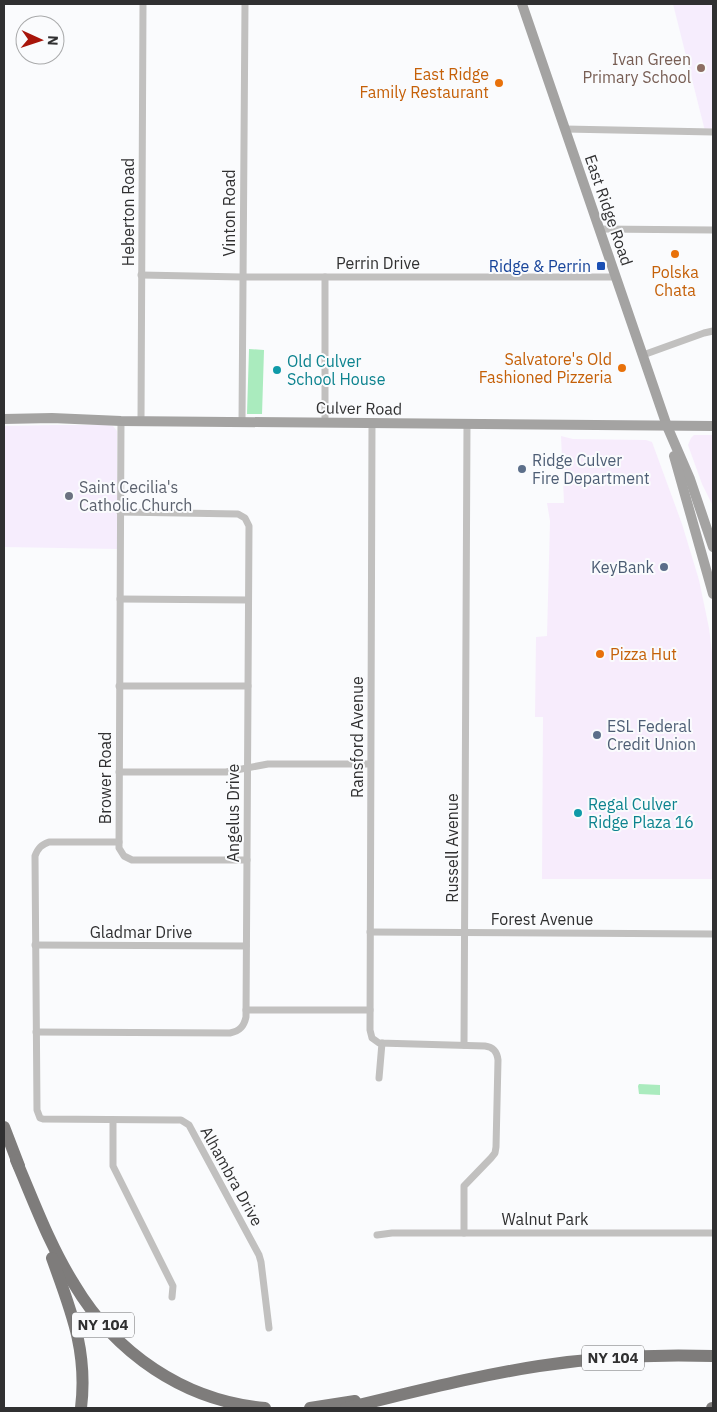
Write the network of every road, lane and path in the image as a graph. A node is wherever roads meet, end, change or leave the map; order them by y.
1 (143, 4) edge
2 (245, 4) edge
3 (522, 4) edge
4 (565, 129) junction
5 (713, 132) edge
6 (599, 229) junction
7 (713, 230) edge
8 (141, 275) junction
9 (242, 277) junction
10 (325, 277) junction
11 (616, 277) junction
12 (713, 331) edge
13 (643, 355) junction
14 (4, 419) edge
15 (120, 421) junction
16 (141, 421) junction
17 (242, 422) junction
18 (325, 422) junction
19 (372, 423) junction
20 (467, 424) junction
21 (667, 426) junction
22 (713, 426) edge
23 (120, 512) junction
24 (712, 540) edge
25 (698, 541) junction
26 (713, 594) edge
27 (120, 599) junction
28 (248, 600) junction
29 (119, 686) junction
30 (248, 686) junction
31 (370, 764) junction
32 (247, 768) junction
33 (119, 772) junction
34 (119, 842) junction
35 (247, 860) junction
36 (370, 932) junction
37 (465, 933) junction
38 (713, 934) edge
39 (35, 946) junction
40 (246, 946) junction
41 (246, 1010) junction
42 (370, 1010) junction
43 (36, 1032) junction
44 (382, 1044) junction
45 (464, 1045) junction
46 (379, 1078) dead end
47 (40, 1118) joint
48 (113, 1120) junction
49 (4, 1127) edge
50 (16, 1160) junction
51 (464, 1233) junction
52 (713, 1233) edge
53 (377, 1235) dead end
54 (172, 1297) dead end
55 (269, 1328) dead end
56 (713, 1356) edge
57 (426, 1389) junction
58 (82, 1408) edge
59 (265, 1408) edge
60 (310, 1408) edge
61 (346, 1408) edge

1 - 8 street, Heberton Road
2 - 9 street, Vinton Road
3 - 4 main road, East Ridge Road
4 - 5 street
4 - 6 main road, East Ridge Road
6 - 7 street
6 - 11 main road, East Ridge Road
8 - 9 street, Perrin Drive
8 - 16 street, Heberton Road
9 - 10 street, Perrin Drive
9 - 17 street, Vinton Road
10 - 11 street, Perrin Drive
10 - 18 street
11 - 13 main road, East Ridge Road
12 - 13 street
13 - 21 main road, East Ridge Road
14 - 15 main road, Culver Road
15 - 16 main road, Culver Road
15 - 23 street, Brower Road
16 - 17 main road, Culver Road
17 - 18 main road, Culver Road
18 - 19 main road, Culver Road
19 - 20 main road, Culver Road
19 - 31 street, Ransford Avenue
20 - 21 main road, Culver Road
20 - 37 street, Russell Avenue
21 - 22 main road, Culver Road
21 - 24 main road, East Ridge Road
21 - 25 main road, East Ridge Road
23 - 27 street, Brower Road
23 - 28 street, Angelus Drive
24 - 25 street
25 - 26 main road, East Ridge Road
27 - 28 street
27 - 29 street, Brower Road
28 - 30 street, Angelus Drive
29 - 30 street
29 - 33 street, Brower Road
30 - 32 street, Angelus Drive
31 - 32 street
31 - 36 street, Ransford Avenue
32 - 33 street
32 - 35 street, Angelus Drive
33 - 34 street, Brower Road
34 - 35 street
34 - 39 street, Brower Road
35 - 40 street, Angelus Drive
36 - 37 street, Forest Avenue
36 - 42 street, Ransford Avenue
37 - 38 street, Forest Avenue
37 - 45 street, Russell Avenue
39 - 40 street, Gladmar Drive
39 - 43 street, Brower Road
40 - 41 street, Angelus Drive
41 - 42 street
41 - 43 street, Angelus Drive
42 - 44 street, Ransford Avenue
43 - 47 street, Brower Road
44 - 45 street
44 - 46 street
45 - 51 street
47 - 48 street, Alhambra Drive
48 - 54 street
48 - 55 street, Alhambra Drive
49 - 50 highway, NY 104
50 - 58 highway
50 - 59 highway, NY 104
51 - 52 street, Walnut Park
51 - 53 street, Walnut Park
56 - 57 highway, NY 104
57 - 60 highway, NY 104
57 - 61 highway

